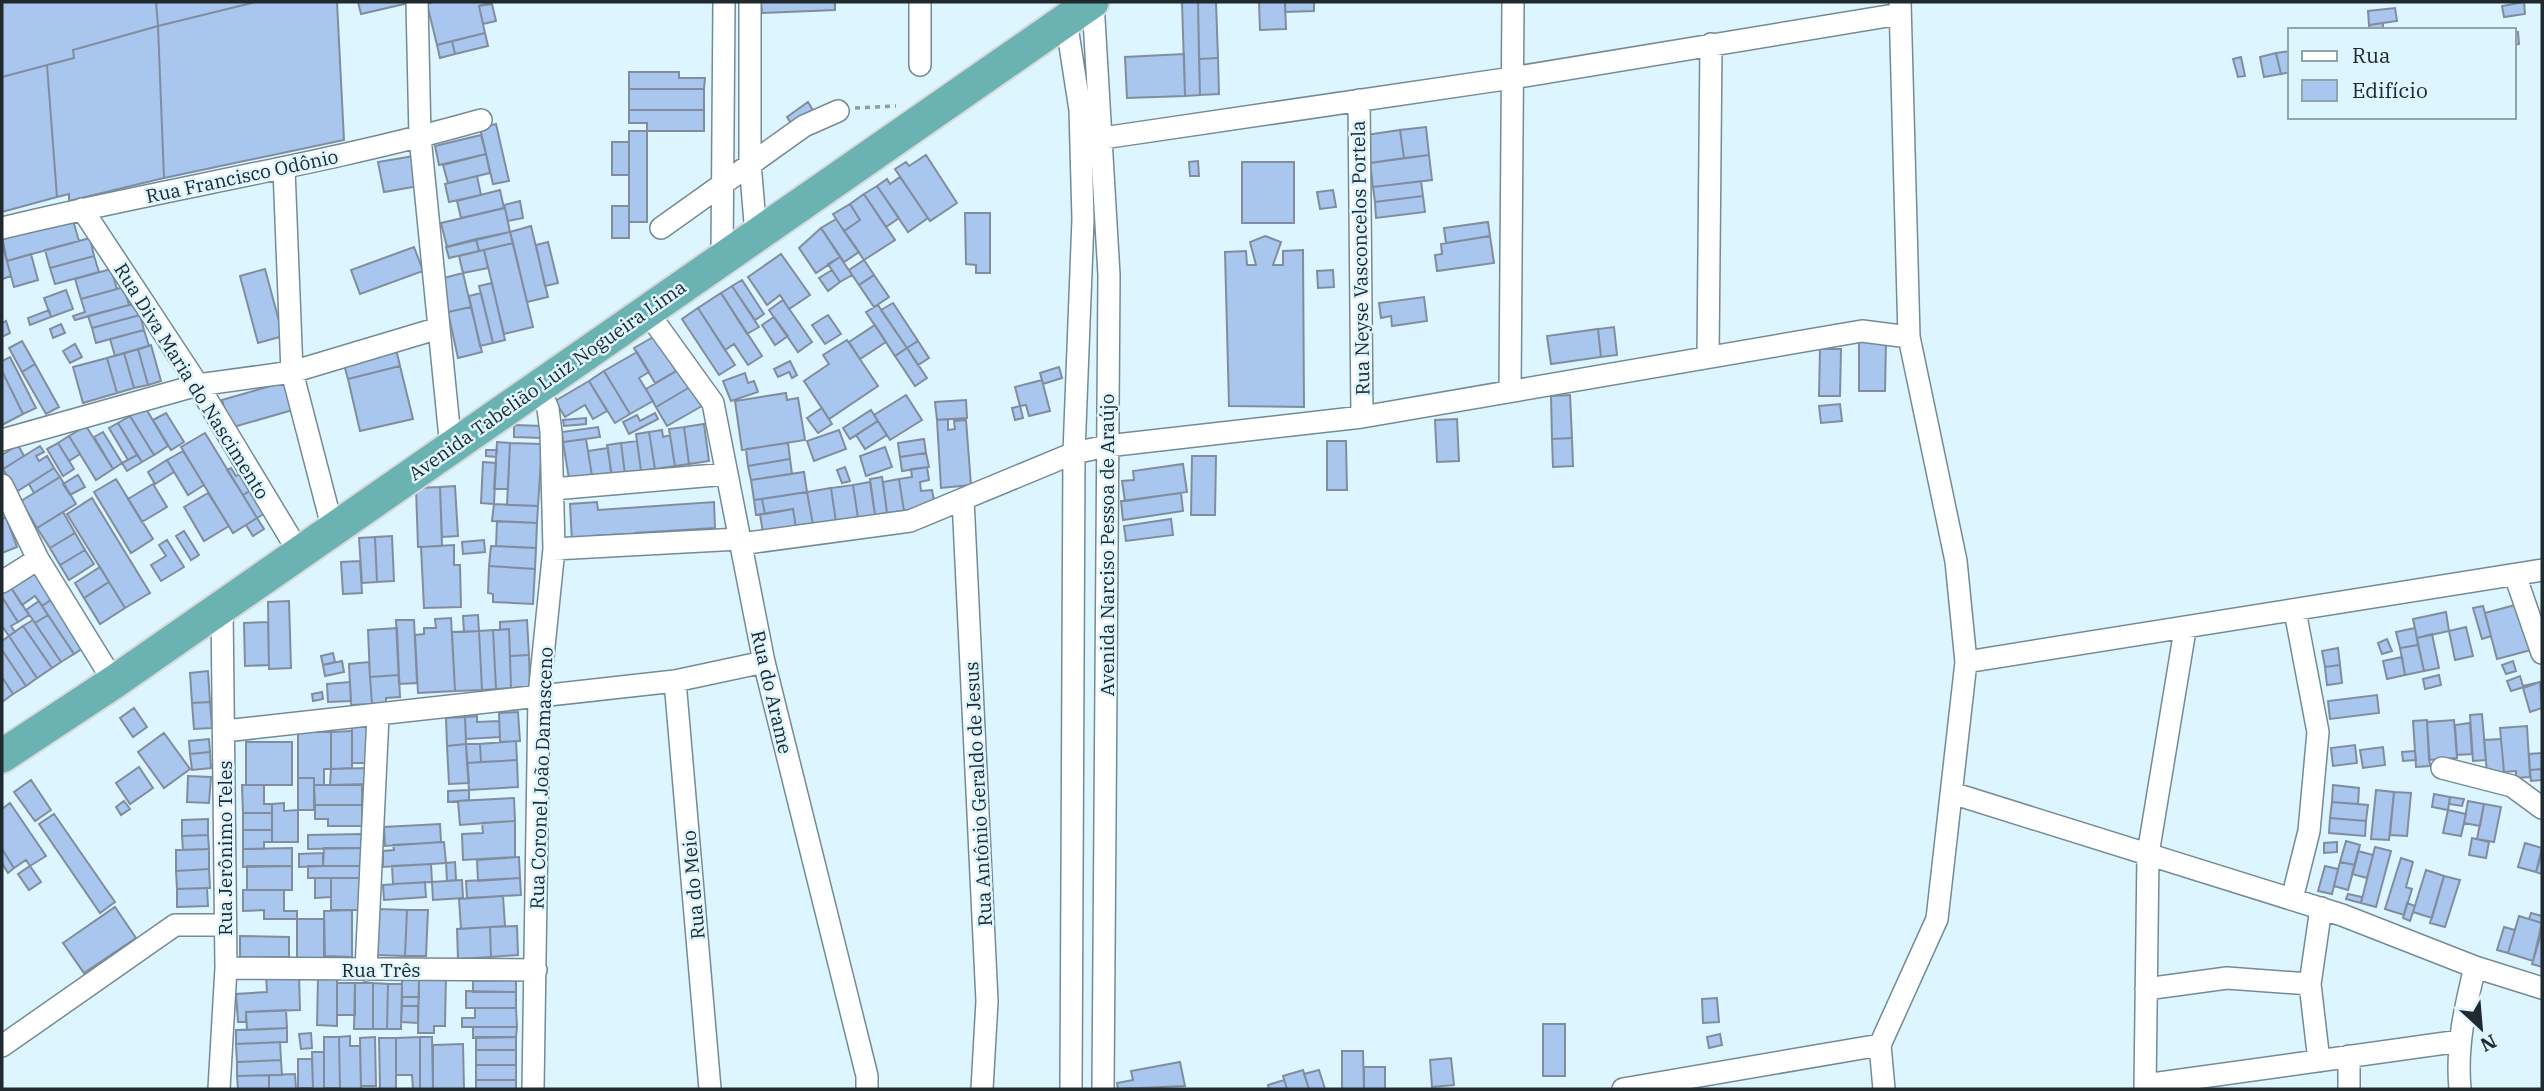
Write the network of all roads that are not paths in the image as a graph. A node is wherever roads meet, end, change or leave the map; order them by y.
1 (416, 2) edge
2 (724, 2) edge
3 (750, 2) edge
4 (920, 2) edge
5 (1513, 2) edge
6 (1084, 8) edge
7 (1900, 8) edge
8 (1711, 44) junction
9 (920, 65) dead end
10 (1513, 78) junction
11 (1359, 100) junction
12 (838, 111) road end
13 (481, 120) dead end
14 (420, 137) junction
15 (1103, 138) junction
16 (750, 163) junction
17 (284, 169) junction
18 (723, 184) junction
19 (82, 209) junction
20 (2, 228) edge
21 (661, 228) dead end
22 (755, 234) junction
23 (722, 257) junction
24 (646, 310) junction
25 (439, 328) junction
26 (1909, 337) junction
27 (1708, 357) junction
28 (292, 372) junction
29 (198, 385) junction
30 (538, 385) junction
31 (1510, 391) junction
32 (1362, 416) junction
33 (2, 440) edge
34 (1107, 446) junction
35 (451, 448) junction
36 (1074, 453) junction
37 (727, 474) junction
38 (2, 485) edge
39 (553, 489) junction
40 (963, 499) junction
41 (334, 530) junction
42 (739, 542) junction
43 (554, 549) junction
44 (300, 554) junction
45 (38, 559) junction
46 (2542, 570) edge
47 (2515, 575) junction
48 (2, 582) edge
49 (222, 607) junction
50 (2295, 611) junction
51 (2185, 630) junction
52 (2542, 653) edge
53 (764, 662) junction
54 (1966, 662) junction
55 (675, 681) junction
56 (114, 682) junction
57 (539, 695) junction
58 (378, 716) junction
59 (225, 731) junction
60 (2, 756) edge
61 (2442, 768) dead end
62 (1952, 793) junction
63 (2542, 808) edge
64 (2147, 854) junction
65 (2292, 899) junction
66 (2321, 908) junction
67 (225, 925) junction
68 (2475, 967) junction
69 (226, 968) junction
70 (366, 970) junction
71 (536, 970) junction
72 (2310, 984) junction
73 (2542, 988) edge
74 (2146, 989) junction
75 (2460, 1041) junction
76 (1880, 1045) junction
77 (2, 1046) edge
78 (2349, 1056) junction
79 (2319, 1060) junction
80 (1700, 1083) edge
81 (2145, 1087) edge
82 (219, 1089) edge
83 (533, 1089) edge
84 (710, 1089) edge
85 (867, 1089) edge
86 (982, 1089) edge
87 (1071, 1089) edge
88 (1103, 1089) edge
89 (1623, 1089) edge
90 (1884, 1089) edge
91 (2349, 1089) edge
92 (2460, 1089) edge

1 - 14 street
2 - 18 street
3 - 16 street
4 - 9 street
5 - 10 street
6 - 15 street, Avenida Narciso Pessoa de Araújo
6 - 22 highway, Avenida Tabelião Luiz Nogueira Lima
6 - 36 street, Avenida Narciso Pessoa de Araújo
7 - 8 street
7 - 26 street
8 - 10 street
8 - 27 street
10 - 11 street
10 - 31 street
11 - 15 street
11 - 32 street, Rua Neyse Vasconcelos Portela
12 - 16 street
13 - 14 street, Rua Francisco Odônio
14 - 17 street, Rua Francisco Odônio
14 - 25 street
15 - 34 street, Avenida Narciso Pessoa de Araújo
16 - 18 street
16 - 22 street
17 - 19 street, Rua Francisco Odônio
17 - 28 street
18 - 21 street
18 - 23 street
19 - 20 street, Rua Francisco Odônio
19 - 29 street, Rua Diva Maria do Nascimento
22 - 23 highway, Avenida Tabelião Luiz Nogueira Lima
23 - 24 highway, Avenida Tabelião Luiz Nogueira Lima
24 - 30 highway, Avenida Tabelião Luiz Nogueira Lima
24 - 37 street, Rua do Arame
25 - 28 street
25 - 35 street
26 - 27 street
26 - 54 street
27 - 31 street
28 - 29 street
28 - 41 street
29 - 33 street
29 - 44 street, Rua Diva Maria do Nascimento
30 - 35 highway, Avenida Tabelião Luiz Nogueira Lima
30 - 39 street, Rua Coronel João Damasceno
31 - 32 street
32 - 34 street
34 - 36 street
34 - 88 street, Avenida Narciso Pessoa de Araújo
35 - 41 highway, Avenida Tabelião Luiz Nogueira Lima
36 - 40 street
36 - 87 street, Avenida Narciso Pessoa de Araújo
37 - 39 street
37 - 42 street, Rua do Arame
38 - 45 street
39 - 43 street, Rua Coronel João Damasceno
40 - 42 street
40 - 86 street, Rua Antônio Geraldo de Jesus
41 - 44 highway, Avenida Tabelião Luiz Nogueira Lima
42 - 43 street
42 - 53 street, Rua do Arame
43 - 57 street, Rua Coronel João Damasceno
44 - 49 highway, Avenida Tabelião Luiz Nogueira Lima
45 - 48 street
45 - 56 street
46 - 47 street
47 - 50 street
47 - 52 street
49 - 56 highway, Avenida Tabelião Luiz Nogueira Lima
49 - 59 street, Rua Jerônimo Teles
50 - 51 street
50 - 65 street
51 - 54 street
51 - 64 street
53 - 55 street
53 - 85 street, Rua do Arame
54 - 62 street
55 - 57 street
55 - 84 street, Rua do Meio
56 - 60 highway, Avenida Tabelião Luiz Nogueira Lima
57 - 58 street
57 - 71 street, Rua Coronel João Damasceno
58 - 59 street
58 - 70 street
59 - 67 street, Rua Jerônimo Teles
61 - 63 street
62 - 64 street
62 - 76 street
64 - 65 street
64 - 74 street
65 - 66 street
66 - 68 street
66 - 72 street
67 - 69 street, Rua Jerônimo Teles
67 - 77 street
68 - 73 street
68 - 75 street
69 - 70 street, Rua Três
69 - 82 street, Rua Jerônimo Teles
70 - 71 street, Rua Três
71 - 83 street, Rua Coronel João Damasceno
72 - 74 street
72 - 79 street
74 - 81 street
75 - 78 street
75 - 92 street
76 - 80 street
76 - 90 street
78 - 79 street
78 - 91 street
79 - 81 street
80 - 89 street

